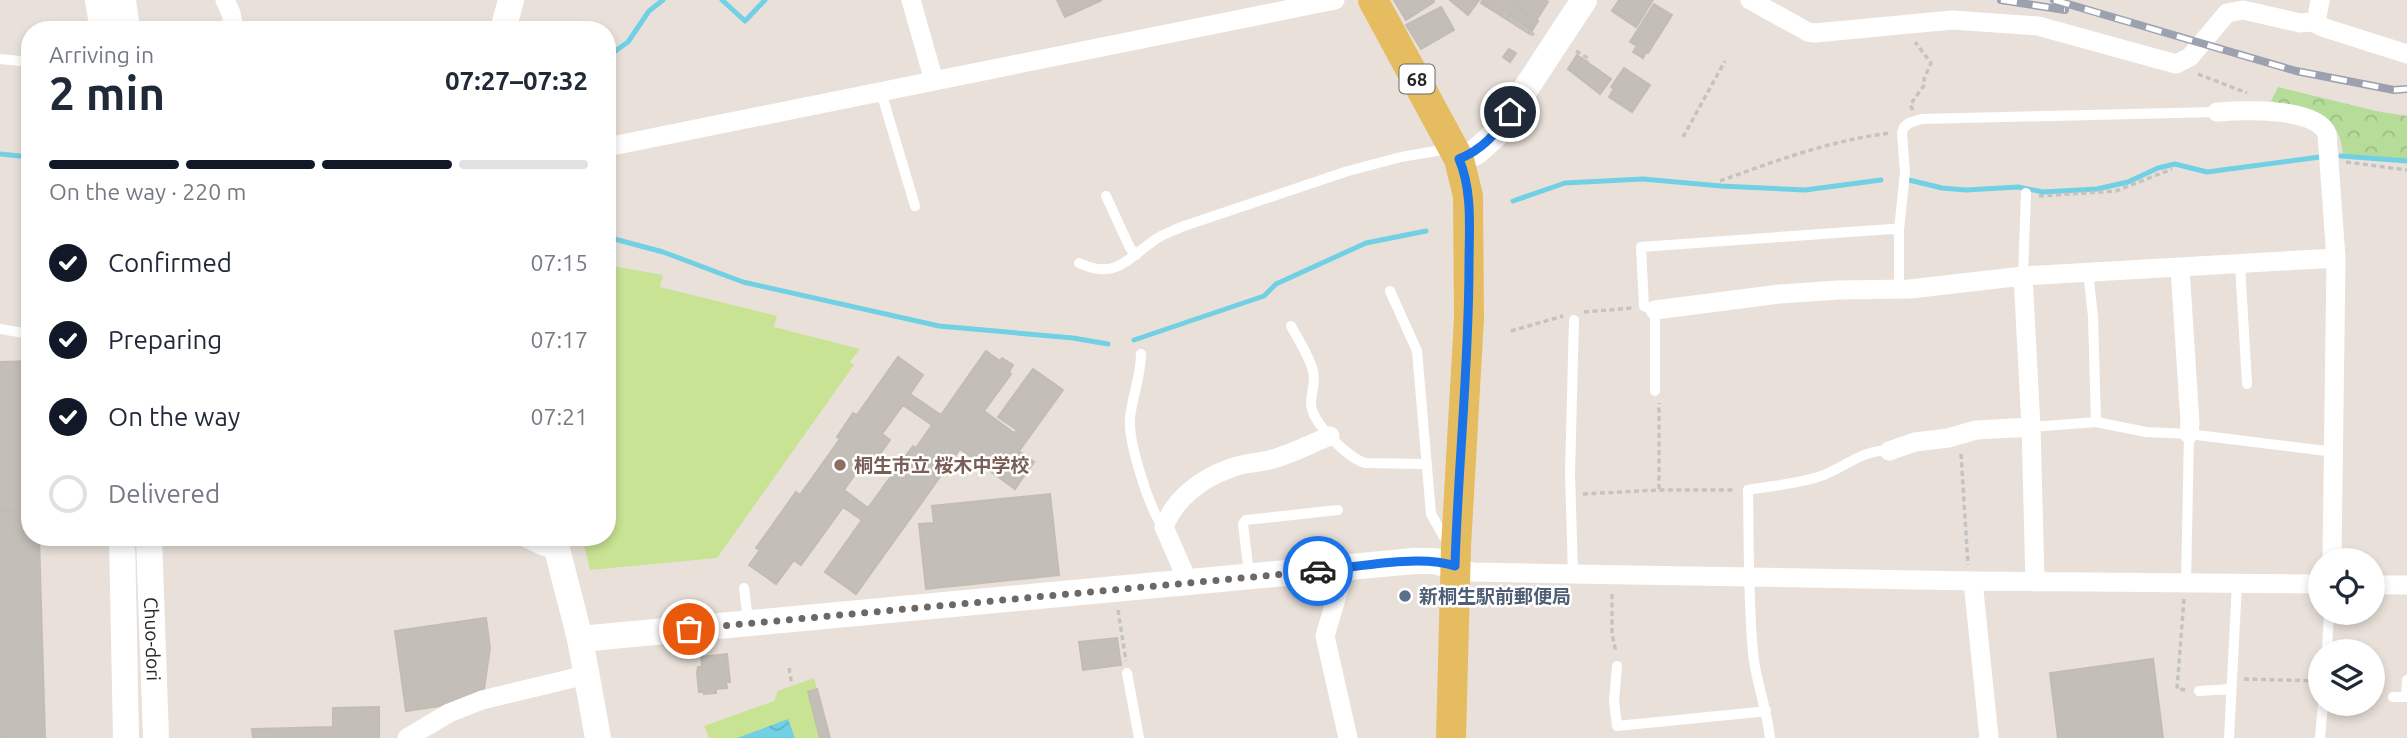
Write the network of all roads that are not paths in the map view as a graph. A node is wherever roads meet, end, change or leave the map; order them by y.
1 (98, 0) edge
2 (123, 0) edge
3 (511, 0) edge
4 (911, 0) edge
5 (1335, 0) edge
6 (1373, 0) edge
7 (1584, 0) edge
8 (1750, 0) edge
9 (2320, 0) edge
10 (228, 2) edge
11 (102, 21) edge
12 (126, 21) edge
13 (232, 21) edge
14 (505, 21) edge
15 (2313, 22) junction
16 (2407, 54) edge
17 (0, 59) edge
18 (21, 61) edge
19 (934, 81) junction
20 (881, 92) junction
21 (2217, 112) joint
22 (616, 145) edge
23 (1456, 153) junction
24 (2026, 195) road end
25 (1106, 196) dead end
26 (915, 206) dead end
27 (1899, 230) junction
28 (1136, 255) junction
29 (2336, 258) junction
30 (1079, 263) dead end
31 (2240, 264) junction
32 (2180, 268) junction
33 (2088, 272) junction
34 (2023, 276) junction
35 (1899, 289) junction
36 (1390, 291) dead end
37 (1655, 310) junction
38 (1574, 320) dead end
39 (1291, 327) dead end
40 (0, 329) edge
41 (21, 332) edge
42 (1141, 354) dead end
43 (2247, 384) dead end
44 (1655, 391) road end
45 (2096, 422) junction
46 (2031, 426) junction
47 (2189, 434) junction
48 (1330, 436) junction
49 (1889, 451) joint
50 (2334, 452) junction
51 (1425, 464) junction
52 (1338, 510) dead end
53 (1164, 527) junction
54 (122, 546) edge
55 (149, 546) edge
56 (533, 546) edge
57 (556, 546) edge
58 (2332, 548) edge
59 (1455, 556) junction
60 (1339, 569) junction
61 (1573, 574) junction
62 (1749, 576) junction
63 (1250, 578) junction
64 (1970, 578) junction
65 (2035, 582) junction
66 (2186, 583) junction
67 (2237, 583) junction
68 (1189, 584) junction
69 (2308, 584) edge
70 (2385, 585) edge
71 (2407, 585) edge
72 (744, 588) dead end
73 (749, 624) junction
74 (579, 639) junction
75 (1617, 666) road end
76 (1127, 673) road end
77 (586, 675) junction
78 (2407, 680) edge
79 (2231, 684) junction
80 (2199, 691) road end
81 (2393, 696) dead end
82 (1766, 710) junction
83 (2322, 716) edge
84 (126, 738) edge
85 (156, 738) edge
86 (408, 738) edge
87 (598, 738) edge
88 (1139, 738) edge
89 (1348, 738) edge
90 (1451, 738) edge
91 (1770, 738) edge
92 (1989, 738) edge
93 (2229, 738) edge
94 (2319, 738) edge

1 - 11 street
2 - 12 street
3 - 14 street
4 - 19 street
5 - 19 street
6 - 23 main road, 68
7 - 23 street
8 - 15 street
9 - 15 street
10 - 13 street
15 - 16 street
17 - 18 lane
19 - 20 street
20 - 22 street
20 - 26 lane
21 - 27 lane
21 - 29 street
23 - 28 lane
23 - 59 main road, 68
24 - 34 lane
25 - 28 lane
27 - 35 lane
27 - 37 lane
28 - 30 lane
29 - 31 street
29 - 50 street
31 - 32 street
31 - 43 lane
32 - 33 street
32 - 47 street
33 - 34 street
33 - 45 lane
34 - 35 street
34 - 46 street
35 - 37 street
36 - 51 lane
37 - 44 lane
38 - 61 lane
39 - 48 lane
40 - 41 lane
42 - 53 lane
45 - 46 lane
45 - 47 lane
46 - 49 street
46 - 65 street
47 - 50 lane
47 - 66 lane
48 - 51 lane
48 - 53 street
49 - 62 lane
50 - 58 street
51 - 59 lane
52 - 63 lane
53 - 68 street
54 - 84 street, Chuo-dori
55 - 85 street, Chuo-dori
56 - 57 lane
57 - 74 street
59 - 60 street
59 - 61 street
59 - 90 main road, 68
60 - 63 street
60 - 89 street
61 - 62 street
62 - 64 street
62 - 82 lane
63 - 68 street
64 - 65 street
64 - 92 street
65 - 66 street
66 - 67 street
67 - 69 street
67 - 79 lane
68 - 73 street
70 - 71 street
72 - 73 lane
73 - 74 street
74 - 77 street
75 - 82 lane
76 - 88 lane
77 - 86 street
77 - 87 street
78 - 81 lane
79 - 80 lane
79 - 93 lane
82 - 91 lane
83 - 94 lane

